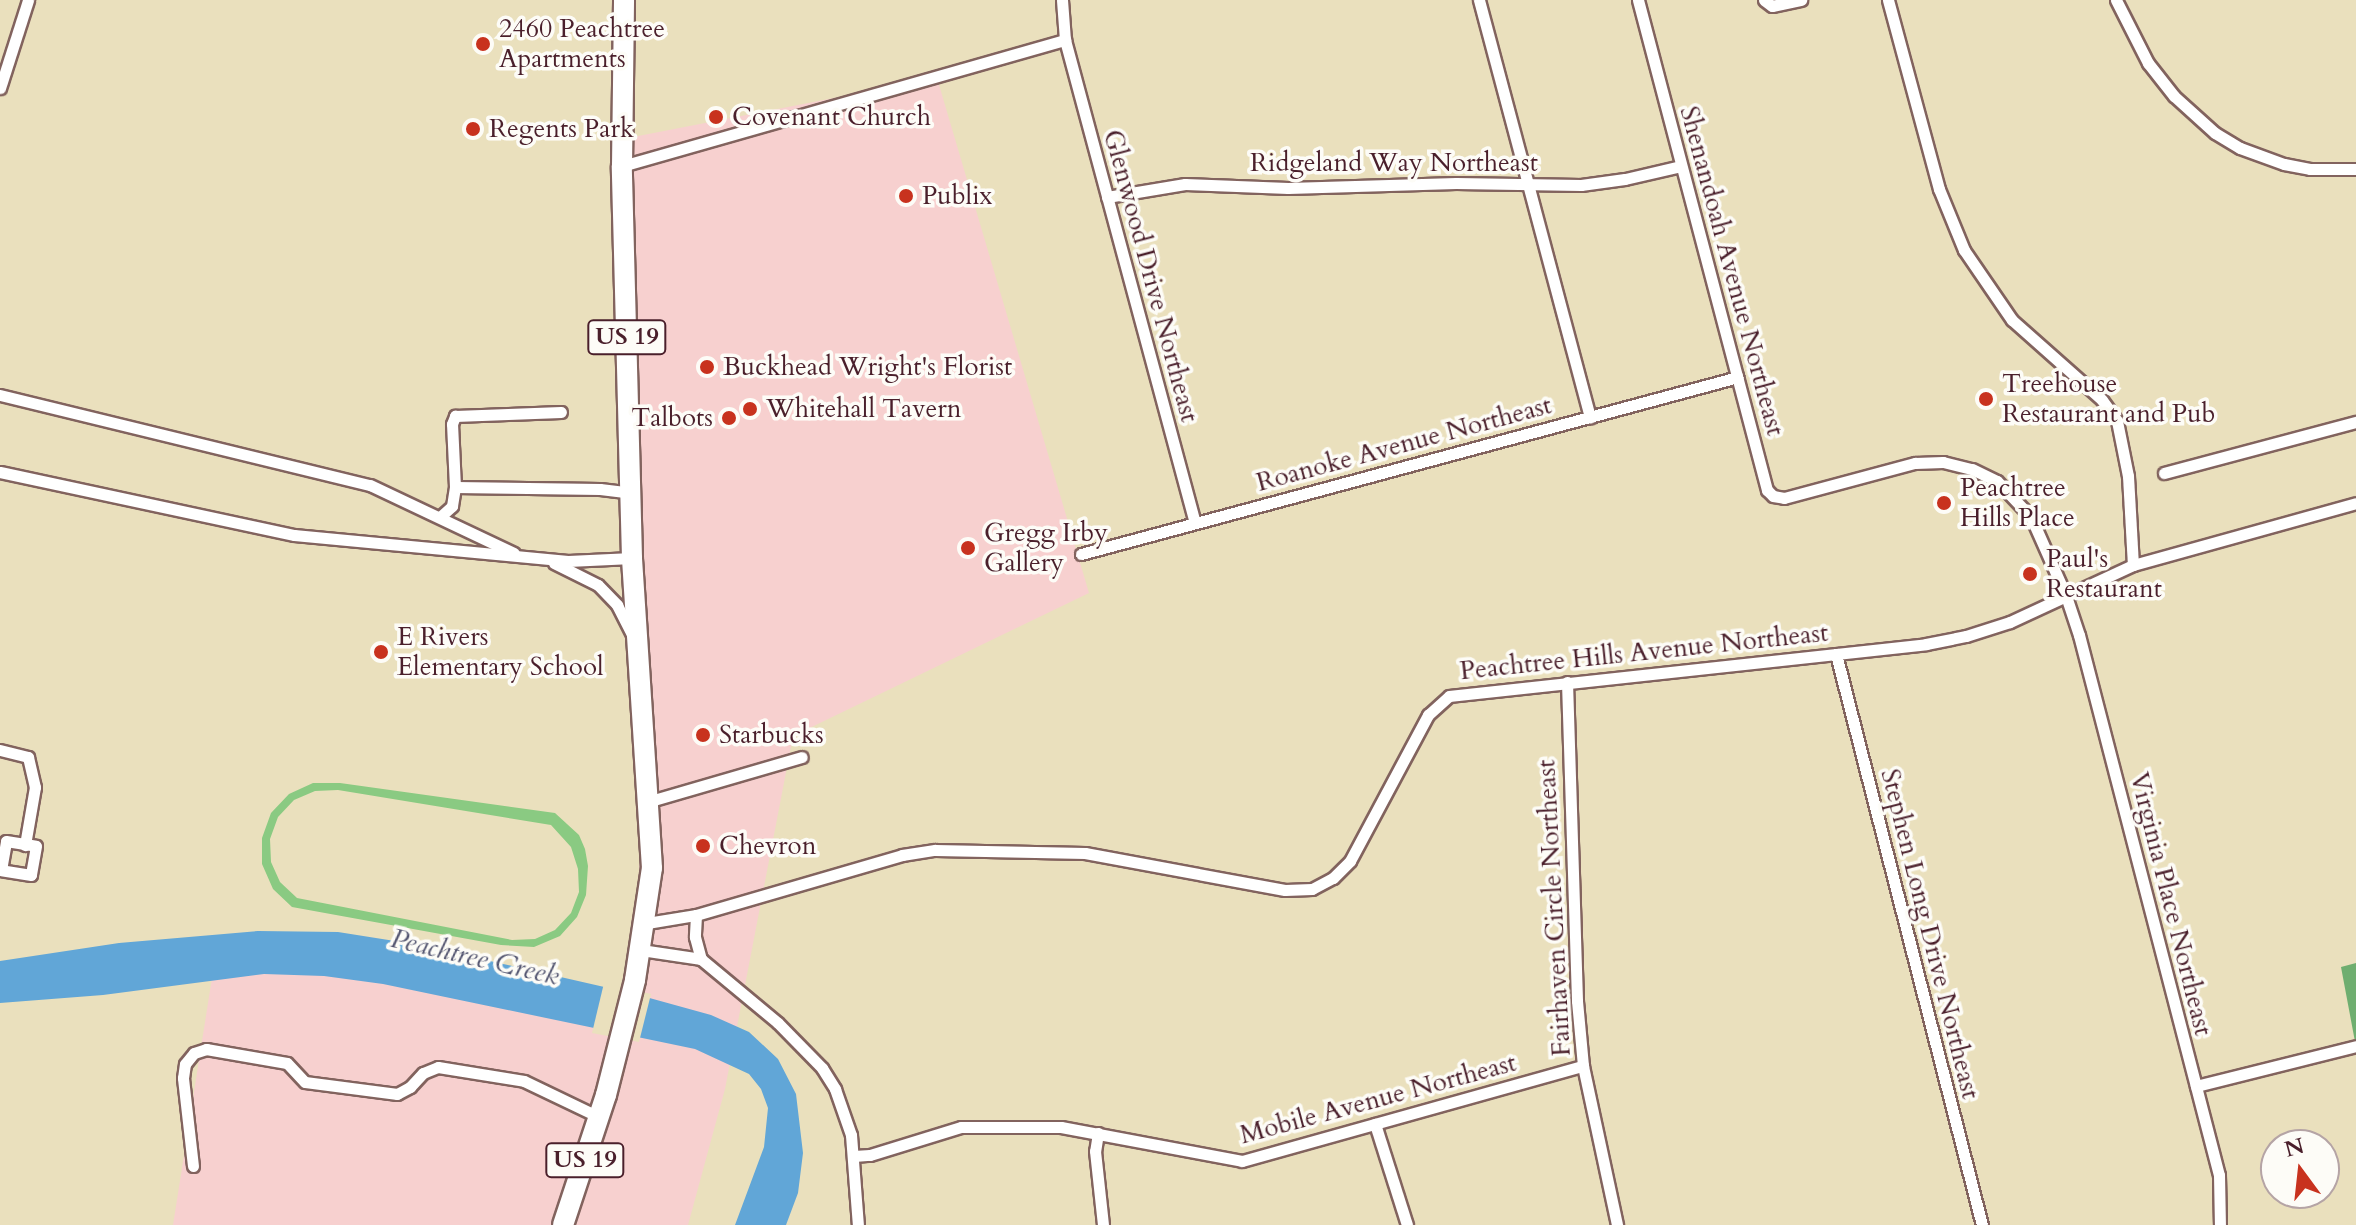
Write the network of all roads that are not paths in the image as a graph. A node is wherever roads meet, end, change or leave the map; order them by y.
1 (28, 0) edge
2 (624, 0) edge
3 (1062, 0) edge
4 (1479, 0) edge
5 (1638, 0) edge
6 (1764, 0) edge
7 (1801, 0) edge
8 (1888, 0) edge
9 (2116, 0) edge
10 (1065, 40) junction
11 (0, 88) edge
12 (622, 166) junction
13 (1681, 166) junction
14 (2356, 169) edge
15 (1527, 184) junction
16 (1107, 197) junction
17 (1738, 377) junction
18 (0, 395) edge
19 (561, 412) dead end
20 (1590, 417) junction
21 (2356, 422) edge
22 (0, 472) edge
23 (2164, 473) dead end
24 (1829, 486) joint
25 (455, 487) junction
26 (631, 493) junction
27 (2356, 503) edge
28 (441, 516) junction
29 (1195, 523) junction
30 (1081, 554) dead end
31 (522, 557) junction
32 (542, 558) junction
33 (632, 558) junction
34 (2133, 565) junction
35 (2066, 596) junction
36 (638, 647) junction
37 (1836, 654) junction
38 (1567, 682) junction
39 (0, 750) edge
40 (802, 757) dead end
41 (647, 802) junction
42 (25, 845) dead end
43 (696, 915) junction
44 (647, 923) junction
45 (641, 950) junction
46 (701, 959) junction
47 (2356, 1046) edge
48 (1583, 1066) junction
49 (2196, 1086) junction
50 (599, 1117) junction
51 (1375, 1124) junction
52 (1098, 1133) junction
53 (854, 1156) junction
54 (193, 1166) dead end
55 (563, 1225) edge
56 (858, 1225) edge
57 (1103, 1225) edge
58 (1407, 1225) edge
59 (1617, 1225) edge
60 (1982, 1225) edge
61 (2220, 1225) edge

1 - 11 street
2 - 12 highway, US 19
3 - 10 street, Glenwood Drive Northeast
4 - 15 street
5 - 13 street, Shenandoah Avenue Northeast
6 - 7 street
8 - 34 street
9 - 14 street
10 - 12 street
10 - 16 street, Glenwood Drive Northeast
12 - 26 highway, US 19
13 - 15 street, Ridgeland Way Northeast
13 - 17 street, Shenandoah Avenue Northeast
15 - 16 street, Ridgeland Way Northeast
15 - 20 street
16 - 29 street, Glenwood Drive Northeast
17 - 20 street, Roanoke Avenue Northeast
17 - 24 street, Shenandoah Avenue Northeast
18 - 28 street
19 - 25 street
20 - 29 street, Roanoke Avenue Northeast
21 - 23 street
22 - 31 street
24 - 35 street, Virginia Place Northeast
25 - 26 street
25 - 28 street
26 - 33 highway, US 19
27 - 34 street, Peachtree Hills Avenue Northeast
28 - 31 street
29 - 30 street, Roanoke Avenue Northeast
31 - 32 street
32 - 33 street
32 - 36 street
33 - 36 highway, US 19
34 - 35 street, Peachtree Hills Avenue Northeast
35 - 37 street, Peachtree Hills Avenue Northeast
35 - 49 street, Virginia Place Northeast
36 - 41 highway, US 19
37 - 38 street, Peachtree Hills Avenue Northeast
37 - 60 street, Stephen Long Drive Northeast
38 - 43 street, Peachtree Hills Avenue Northeast
38 - 48 street, Fairhaven Circle Northeast
39 - 42 street
40 - 41 street
41 - 44 highway, US 19
43 - 44 street, Peachtree Hills Avenue Northeast
43 - 46 street
44 - 45 highway, US 19
45 - 46 street
45 - 50 highway, US 19
46 - 53 street
47 - 49 street
48 - 51 street, Mobile Avenue Northeast
48 - 59 street, Fairhaven Circle Northeast
49 - 61 street, Virginia Place Northeast
50 - 54 street
50 - 55 highway, US 19
51 - 52 street, Mobile Avenue Northeast
51 - 58 street
52 - 53 street, Mobile Avenue Northeast
52 - 57 street
53 - 56 street

